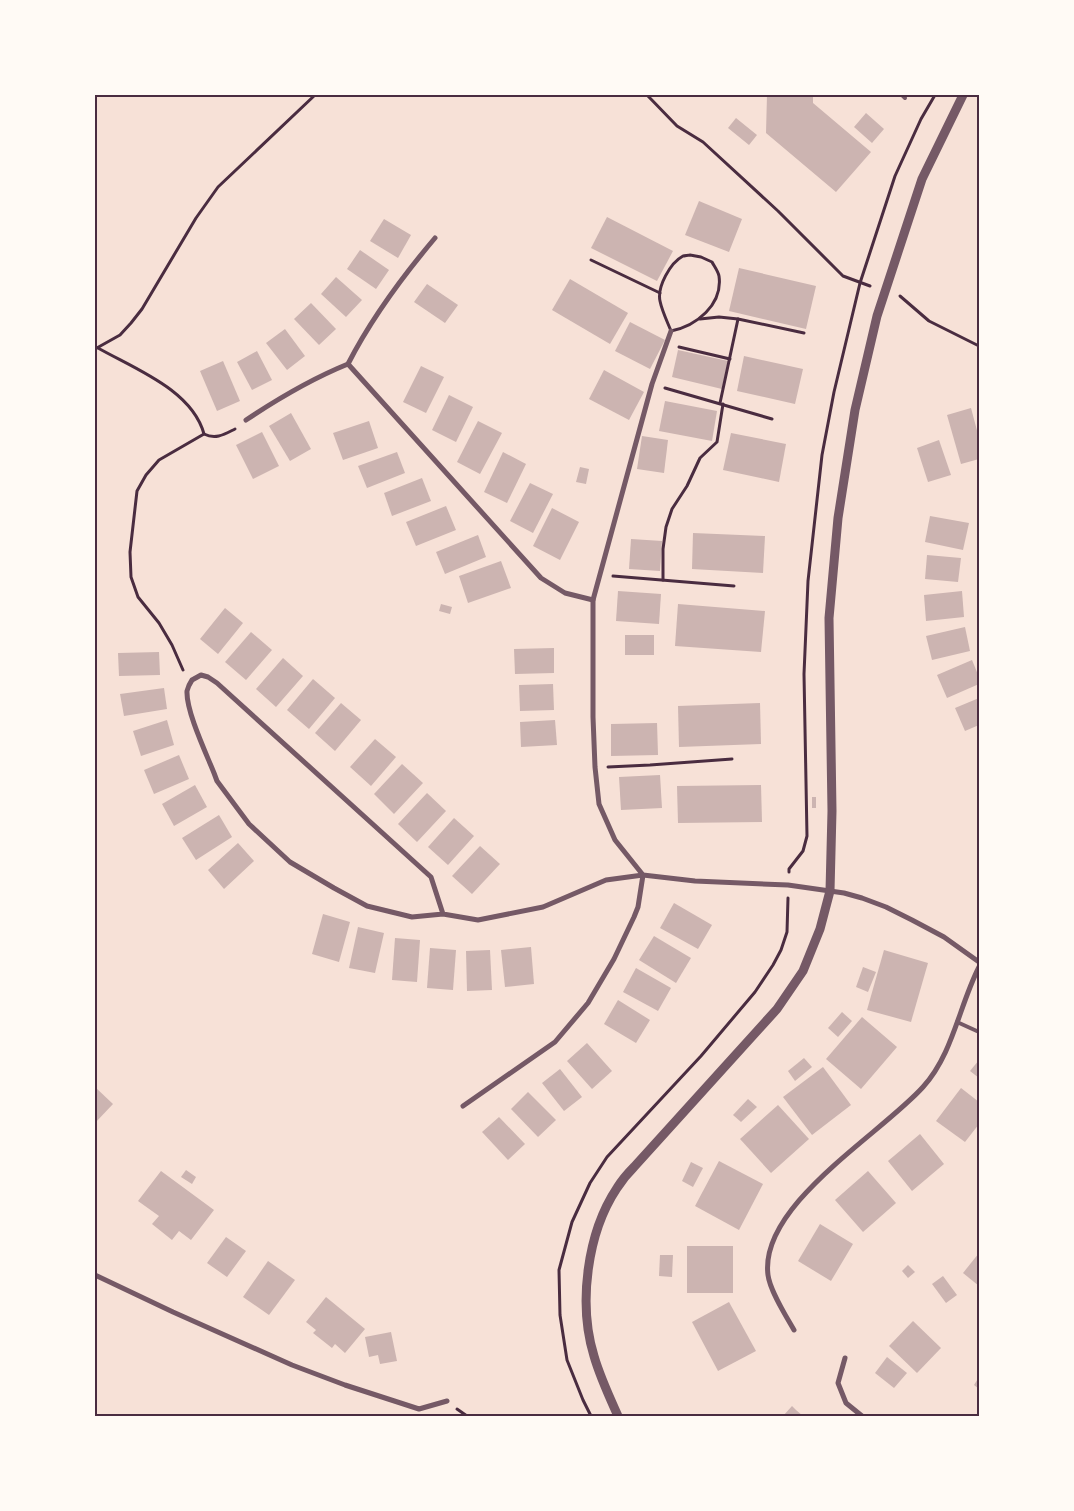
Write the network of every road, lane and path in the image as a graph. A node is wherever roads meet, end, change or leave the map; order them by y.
1 (315, 95) edge
2 (647, 95) edge
3 (935, 95) edge
4 (964, 95) edge
5 (435, 238) dead end
6 (591, 260) dead end
7 (860, 283) junction
8 (884, 291) junction
9 (660, 293) junction
10 (700, 319) junction
11 (738, 319) junction
12 (671, 331) junction
13 (804, 333) dead end
14 (666, 344) junction
15 (979, 346) edge
16 (96, 348) edge
17 (730, 359) junction
18 (348, 364) junction
19 (652, 384) junction
20 (722, 403) junction
21 (772, 419) dead end
22 (246, 420) joint
23 (204, 434) junction
24 (600, 574) junction
25 (663, 580) junction
26 (734, 586) dead end
27 (592, 600) junction
28 (190, 683) junction
29 (732, 759) dead end
30 (595, 767) junction
31 (643, 875) junction
32 (830, 890) junction
33 (444, 914) junction
34 (979, 962) edge
35 (979, 967) edge
36 (957, 1022) junction
37 (979, 1032) edge
38 (463, 1106) dead end
39 (95, 1275) edge
40 (794, 1330) dead end
41 (846, 1358) dead end
42 (447, 1401) dead end
43 (618, 1416) edge
44 (862, 1416) edge

1 - 16 path
2 - 7 path
3 - 7 path
4 - 8 street
5 - 18 street
6 - 9 path
7 - 8 path
8 - 15 path
8 - 32 street
9 - 10 path
9 - 12 path
10 - 11 path
10 - 12 path
11 - 13 path
11 - 17 path
12 - 14 street
14 - 17 path
14 - 19 street
16 - 23 path
17 - 20 path
18 - 22 street
18 - 27 street
19 - 20 path
19 - 24 street
20 - 21 path
20 - 25 path
22 - 23 path
23 - 28 path
24 - 25 path
24 - 27 street
25 - 26 path
27 - 30 street
28 - 33 street
28 - 33 street
29 - 30 path
30 - 31 street
31 - 32 street
31 - 33 street
31 - 38 street
32 - 34 street
32 - 43 street
35 - 36 street
36 - 37 lane
36 - 40 street
39 - 42 street
41 - 44 street

